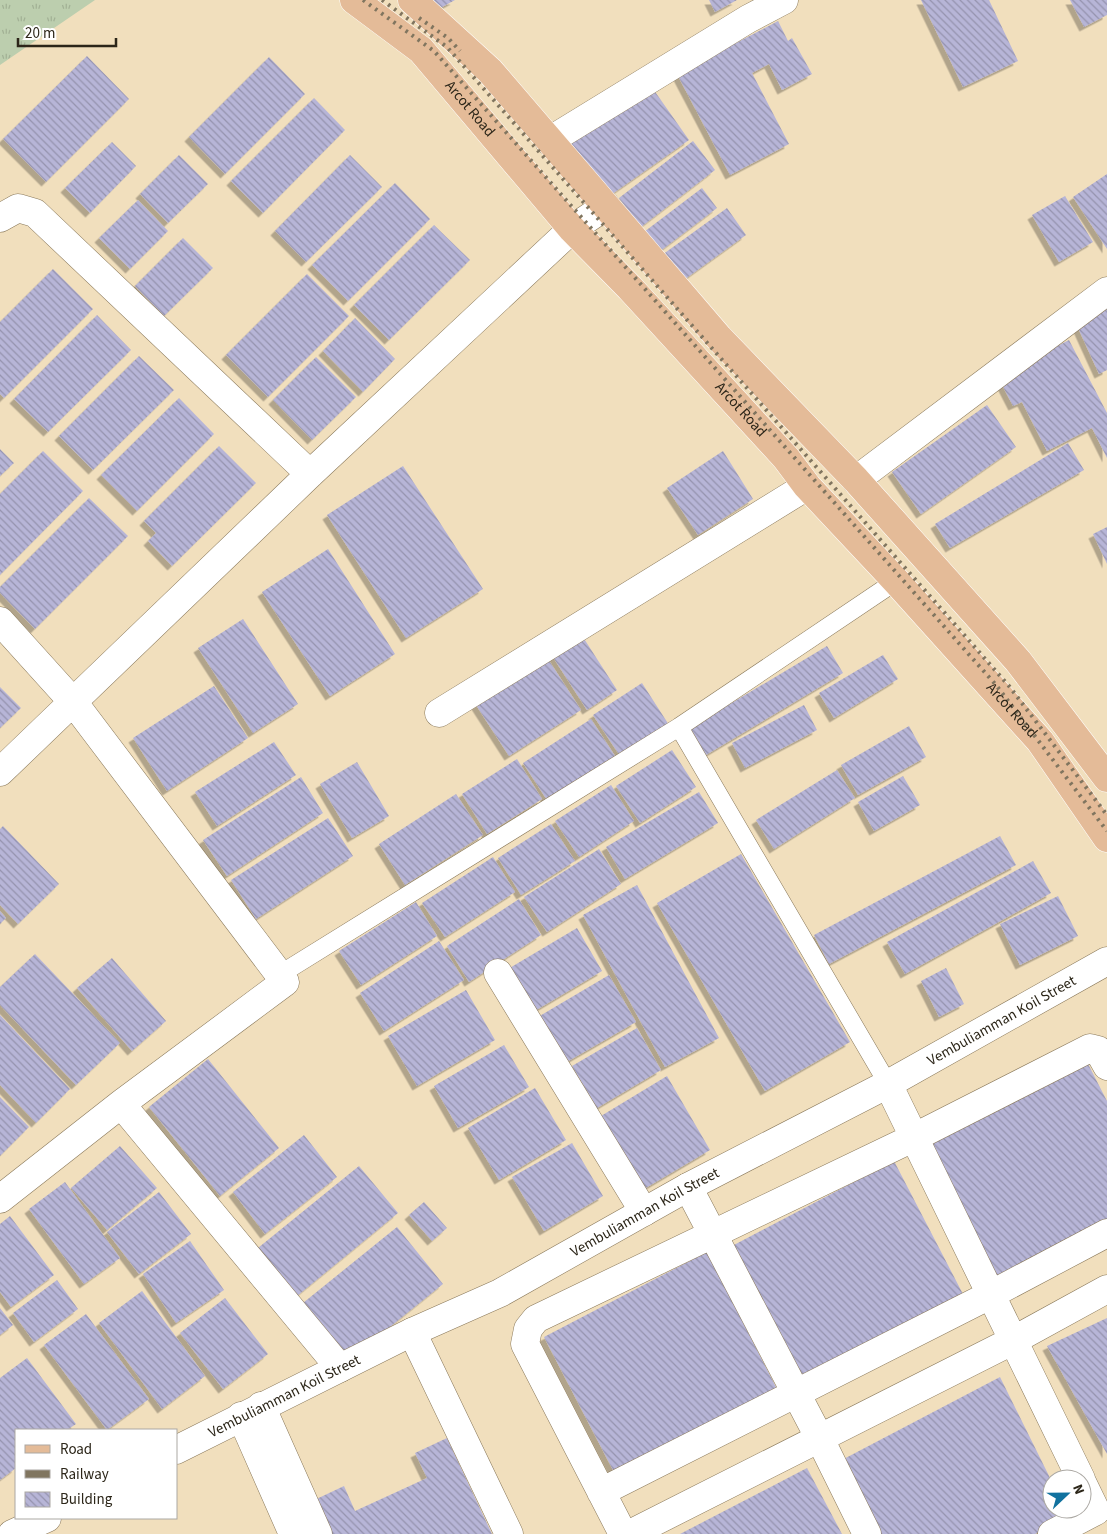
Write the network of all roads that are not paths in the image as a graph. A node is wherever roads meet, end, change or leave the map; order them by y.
1 (354, 0) edge
2 (412, 0) edge
3 (784, 0) edge
4 (516, 102) junction
5 (485, 127) junction
6 (549, 141) junction
7 (606, 206) junction
8 (0, 218) edge
9 (572, 229) junction
10 (1107, 290) edge
11 (310, 474) junction
12 (856, 480) junction
13 (807, 486) junction
14 (896, 581) junction
15 (0, 621) edge
16 (74, 703) junction
17 (439, 713) dead end
18 (679, 727) junction
19 (0, 772) edge
20 (1107, 778) edge
21 (1107, 838) edge
22 (1107, 961) edge
23 (498, 973) dead end
24 (279, 975) junction
25 (1107, 1066) edge
26 (888, 1084) junction
27 (121, 1104) junction
28 (913, 1138) junction
29 (688, 1186) junction
30 (0, 1199) edge
31 (644, 1212) junction
32 (1107, 1233) edge
33 (713, 1234) junction
34 (1107, 1289) edge
35 (990, 1296) junction
36 (412, 1332) junction
37 (1014, 1340) junction
38 (340, 1368) junction
39 (796, 1393) junction
40 (251, 1411) junction
41 (820, 1439) junction
42 (178, 1449) edge
43 (1076, 1469) edge
44 (601, 1492) junction
45 (1092, 1495) edge
46 (1102, 1508) edge
47 (45, 1519) edge
48 (47, 1519) edge
49 (12, 1534) edge
50 (54, 1534) edge
51 (293, 1534) edge
52 (318, 1534) edge
53 (510, 1534) edge
54 (623, 1534) edge
55 (630, 1534) edge
56 (867, 1534) edge
57 (1052, 1534) edge

1 - 5 main road, Arcot Road
2 - 4 main road
3 - 6 street
4 - 5 main road
4 - 6 main road
5 - 9 main road, Arcot Road
6 - 7 main road
7 - 9 street
7 - 12 main road
8 - 11 street
9 - 11 street
9 - 13 main road, Arcot Road
10 - 12 street
11 - 16 street
12 - 20 main road
13 - 14 main road, Arcot Road
13 - 17 street
14 - 18 lane
14 - 21 main road, Arcot Road
15 - 16 street
16 - 19 street
16 - 24 street
18 - 24 lane
18 - 26 lane
22 - 26 street, Vembuliamman Koil Street
23 - 31 street
24 - 27 street
25 - 28 street
26 - 28 street
26 - 29 street, Vembuliamman Koil Street
27 - 30 street
27 - 38 street
28 - 33 street
28 - 35 street
29 - 31 street, Vembuliamman Koil Street
29 - 33 street
31 - 36 street, Vembuliamman Koil Street
32 - 35 street
33 - 39 street
33 - 44 street
34 - 37 street
35 - 37 street
35 - 39 street
36 - 38 street, Vembuliamman Koil Street
36 - 53 street
37 - 41 street
37 - 43 street
38 - 40 street, Vembuliamman Koil Street
39 - 41 street
39 - 44 street
40 - 42 street, Vembuliamman Koil Street
40 - 51 street
40 - 52 street
41 - 55 street
41 - 56 street
44 - 54 street
45 - 46 street
46 - 57 street
47 - 49 street
48 - 50 street

